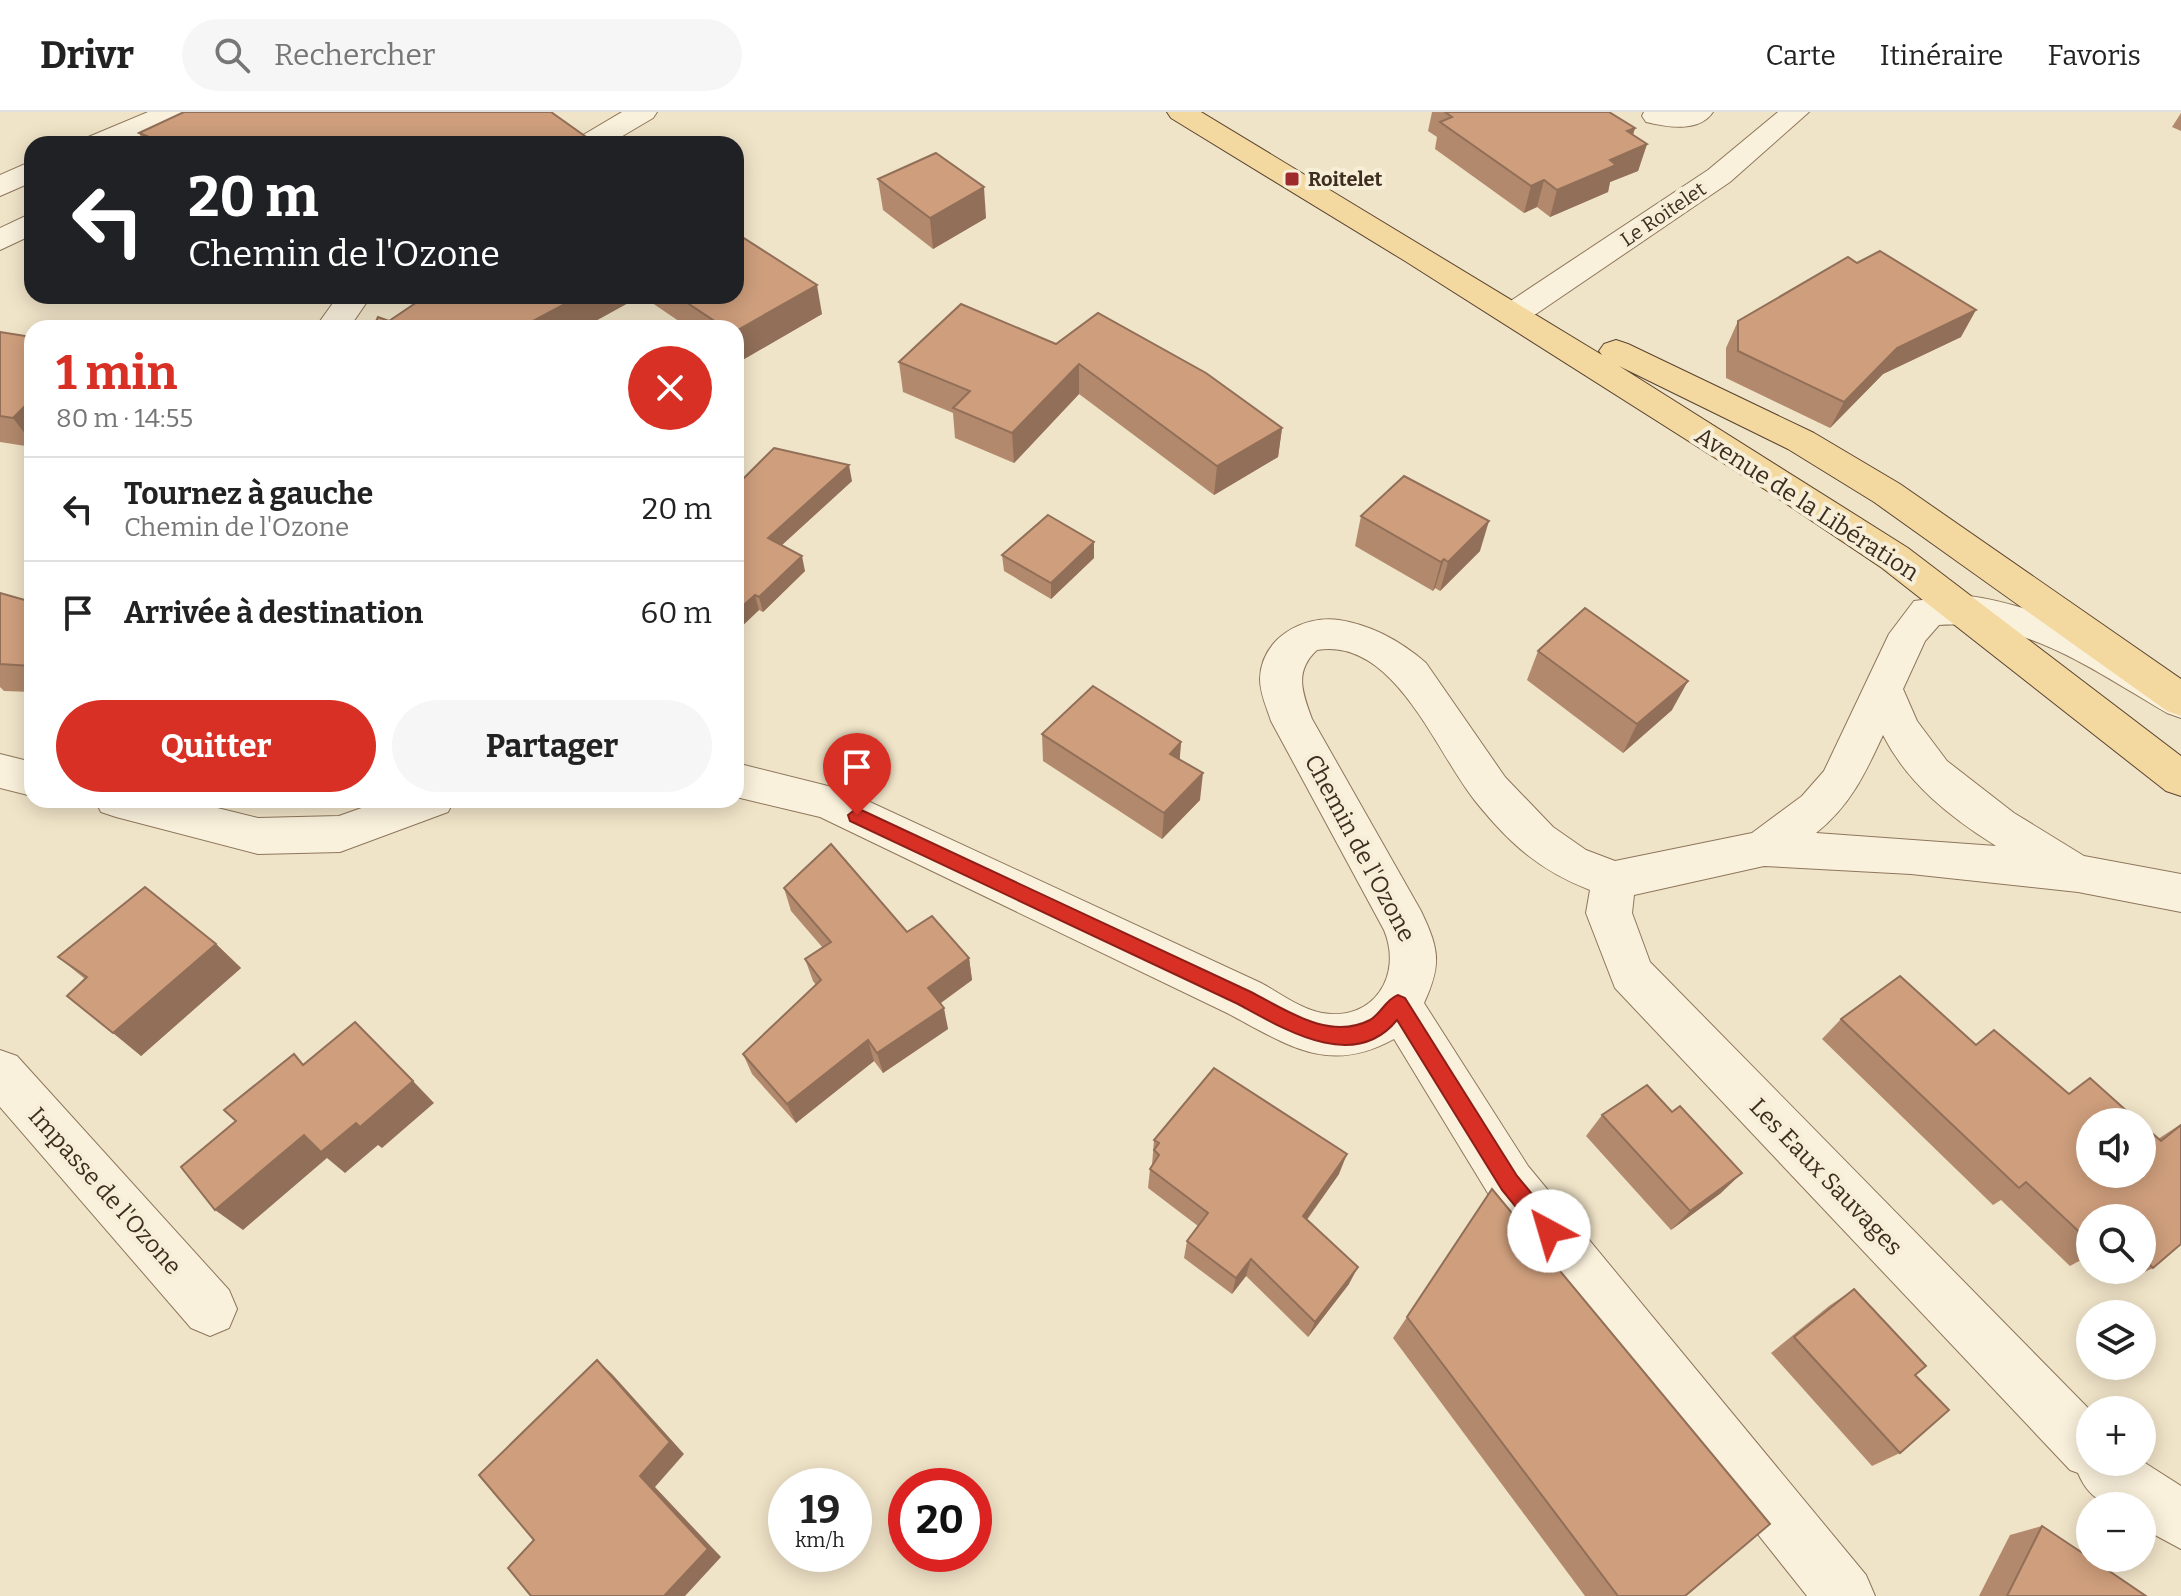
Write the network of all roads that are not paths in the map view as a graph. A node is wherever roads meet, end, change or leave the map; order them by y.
1 (173, 112) edge
2 (643, 112) edge
3 (1699, 112) edge
4 (1795, 112) edge
5 (1185, 114) edge
6 (1656, 116) dead end
7 (204, 120) edge
8 (115, 136) edge
9 (177, 136) edge
10 (602, 136) edge
11 (24, 174) edge
12 (0, 187) edge
13 (24, 227) edge
14 (0, 241) edge
15 (1416, 254) junction
16 (1524, 307) junction
17 (1895, 558) junction
18 (1957, 607) junction
19 (1909, 634) junction
20 (1884, 691) junction
21 (2181, 701) edge
22 (0, 771) edge
23 (24, 777) edge
24 (2181, 779) edge
25 (744, 782) edge
26 (148, 808) edge
27 (411, 808) edge
28 (1764, 848) junction
29 (2078, 873) junction
30 (1614, 880) junction
31 (2175, 890) edge
32 (1398, 1004) junction
33 (0, 1072) edge
34 (210, 1309) dead end
35 (2076, 1435) edge
36 (2116, 1476) edge
37 (2181, 1520) edge
38 (1845, 1596) edge

1 - 8 street
2 - 10 street
3 - 6 street
4 - 16 street, Le Roitelet
5 - 15 main road, Avenue de la Libération
7 - 9 street
11 - 12 street
13 - 14 street
15 - 16 main road, Avenue de la Libération
15 - 17 main road, Avenue de la Libération
16 - 21 main road, Avenue de la Libération
17 - 18 main road, Avenue de la Libération
17 - 19 street
18 - 19 street
18 - 21 street
18 - 24 main road, Avenue de la Libération
19 - 20 street
20 - 28 street
20 - 29 street
22 - 23 street
25 - 32 street, Chemin de l'Ozone
26 - 27 street
28 - 29 street
28 - 30 street
29 - 31 street
30 - 32 street, Chemin de l'Ozone
30 - 35 street, Les Eaux Sauvages
32 - 38 street
33 - 34 street, Impasse de l'Ozone
36 - 37 street

